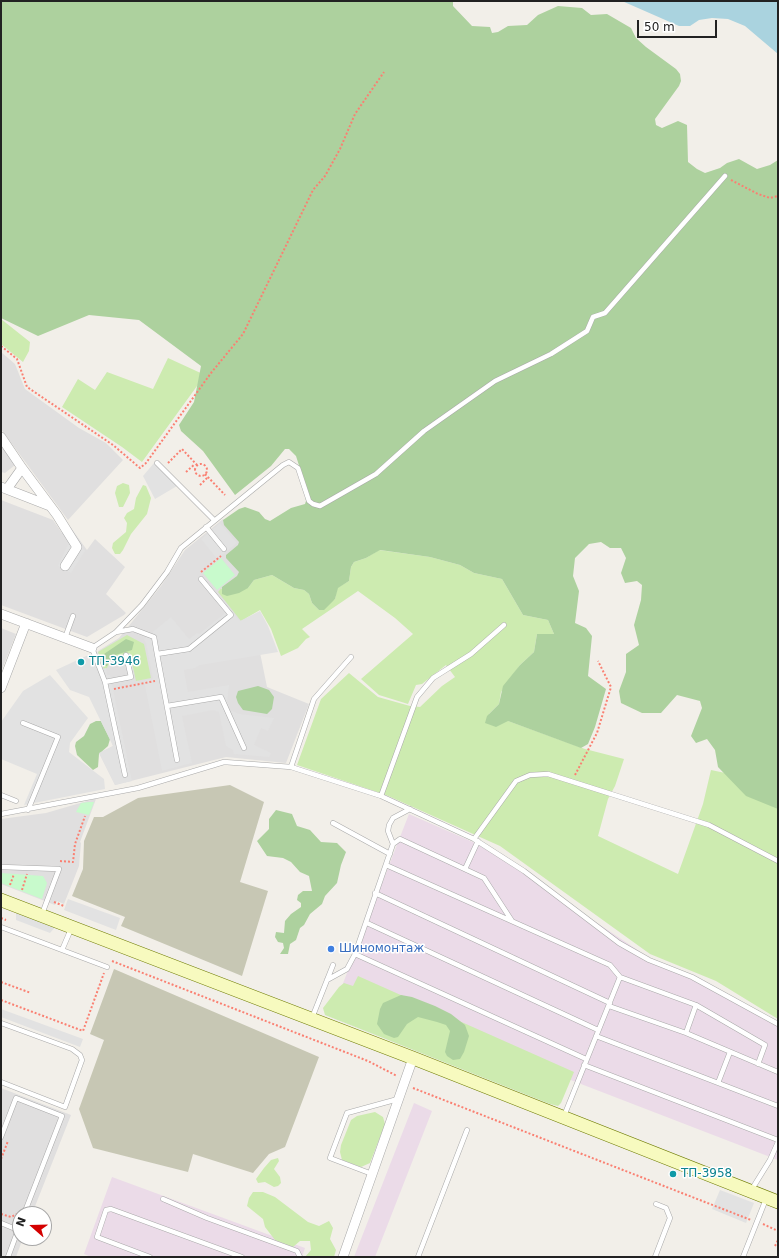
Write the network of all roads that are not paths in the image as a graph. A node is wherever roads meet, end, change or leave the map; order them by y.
1 (725, 176) road end
2 (1, 437) edge
3 (157, 463) dead end
4 (22, 468) junction
5 (4, 488) edge
6 (50, 506) junction
7 (214, 520) junction
8 (206, 527) junction
9 (224, 548) road end
10 (65, 566) dead end
11 (201, 579) road end
12 (1, 614) edge
13 (73, 616) dead end
14 (26, 623) junction
15 (504, 625) dead end
16 (116, 632) junction
17 (65, 638) junction
18 (92, 648) junction
19 (126, 654) dead end
20 (157, 654) junction
21 (351, 657) dead end
22 (105, 682) junction
23 (1, 688) edge
24 (167, 706) junction
25 (23, 723) dead end
26 (244, 748) dead end
27 (177, 760) dead end
28 (291, 767) junction
29 (125, 775) dead end
30 (1, 795) edge
31 (380, 796) junction
32 (16, 801) dead end
33 (410, 809) junction
34 (28, 810) junction
35 (1, 814) edge
36 (334, 824) dead end
37 (476, 840) junction
38 (393, 844) junction
39 (390, 854) junction
40 (778, 861) edge
41 (386, 865) junction
42 (1, 867) edge
43 (465, 869) junction
44 (375, 893) junction
45 (1, 900) edge
46 (42, 916) junction
47 (512, 921) junction
48 (367, 923) junction
49 (1, 927) edge
50 (71, 927) junction
51 (62, 950) junction
52 (355, 954) junction
53 (333, 965) dead end
54 (106, 969) road end
55 (620, 977) junction
56 (327, 980) junction
57 (609, 1005) junction
58 (696, 1005) junction
59 (311, 1019) junction
60 (1, 1023) edge
61 (778, 1024) edge
62 (598, 1030) junction
63 (686, 1033) junction
64 (596, 1036) junction
65 (730, 1052) junction
66 (413, 1058) junction
67 (586, 1060) junction
68 (758, 1064) junction
69 (584, 1065) junction
70 (778, 1072) edge
71 (1, 1082) edge
72 (718, 1083) junction
73 (399, 1099) junction
74 (778, 1106) edge
75 (564, 1118) junction
76 (467, 1130) dead end
77 (1, 1137) edge
78 (778, 1141) edge
79 (372, 1174) junction
80 (751, 1191) junction
81 (163, 1199) dead end
82 (772, 1199) edge
83 (656, 1204) dead end
84 (27, 1206) edge
85 (1, 1223) edge
86 (12, 1226) edge
87 (12, 1246) edge
88 (8, 1257) edge
89 (150, 1257) edge
90 (242, 1257) edge
91 (300, 1257) edge
92 (343, 1257) edge
93 (418, 1257) edge
94 (655, 1257) edge
95 (743, 1257) edge

1 - 7 lane
2 - 4 street
3 - 7 lane
4 - 5 street
4 - 6 street
5 - 6 street
6 - 10 street
7 - 8 lane
8 - 9 lane
8 - 16 lane
11 - 20 lane
12 - 14 street
13 - 17 lane
14 - 17 street
14 - 23 street
15 - 31 lane
16 - 18 lane
16 - 20 lane
17 - 18 street
18 - 22 lane
19 - 22 lane
20 - 24 lane
21 - 28 lane
22 - 29 lane
24 - 26 lane
24 - 27 lane
25 - 34 lane
28 - 31 lane
28 - 34 lane
30 - 32 lane
31 - 33 lane
33 - 37 lane
33 - 38 lane
34 - 35 lane
36 - 39 lane
37 - 40 lane
37 - 43 lane
37 - 61 lane
38 - 39 lane
38 - 43 lane
39 - 41 lane
41 - 44 lane
41 - 47 lane
42 - 46 lane
43 - 47 lane
44 - 48 lane
44 - 57 lane
45 - 46 street
46 - 50 street
47 - 55 lane
48 - 52 lane
48 - 62 lane
49 - 51 lane
50 - 51 lane
50 - 59 street
51 - 54 lane
52 - 56 lane
52 - 67 lane
53 - 56 lane
55 - 57 lane
55 - 58 lane
56 - 59 lane
57 - 62 lane
57 - 63 lane
58 - 63 lane
58 - 68 lane
59 - 66 street
60 - 71 lane
62 - 64 lane
63 - 65 lane
64 - 67 lane
64 - 72 lane
65 - 68 lane
65 - 72 lane
66 - 73 street
66 - 75 street
67 - 69 lane
68 - 70 lane
69 - 75 lane
69 - 78 lane
72 - 74 lane
73 - 79 street
73 - 79 lane
75 - 80 street
76 - 93 lane
77 - 84 lane
78 - 80 lane
79 - 92 street
80 - 82 street
81 - 91 lane
82 - 95 lane
83 - 94 lane
85 - 86 lane
87 - 88 lane
89 - 90 lane

